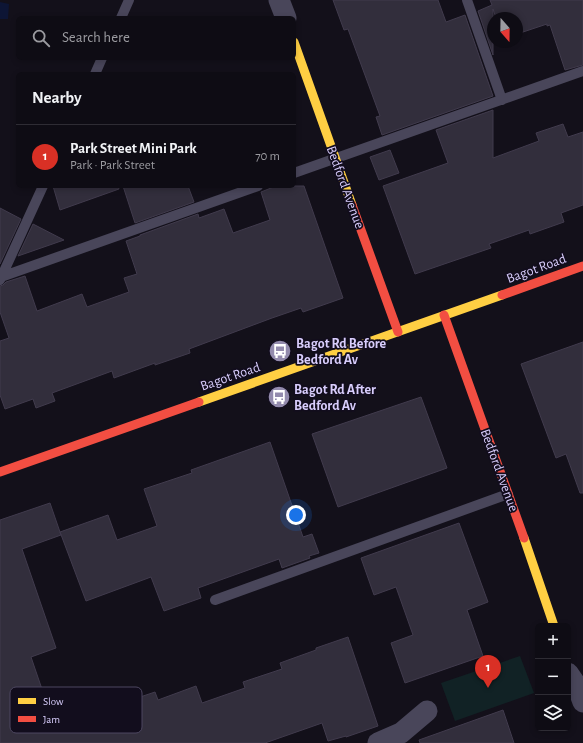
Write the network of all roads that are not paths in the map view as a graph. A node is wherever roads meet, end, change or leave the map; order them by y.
1 (129, 0) edge
2 (279, 0) edge
3 (467, 0) edge
4 (122, 16) edge
5 (285, 16) edge
6 (296, 48) edge
7 (101, 60) edge
8 (96, 72) edge
9 (583, 72) edge
10 (502, 100) junction
11 (336, 159) junction
12 (296, 172) edge
13 (42, 188) edge
14 (252, 188) edge
15 (583, 266) edge
16 (1, 278) edge
17 (444, 315) junction
18 (398, 332) junction
19 (0, 472) edge
20 (508, 494) junction
21 (215, 600) dead end
22 (553, 623) edge
23 (571, 677) edge
24 (583, 702) edge
25 (427, 712) dead end
26 (378, 743) edge

1 - 4 lane
2 - 5 street
3 - 10 lane
6 - 11 street, Bedford Avenue
7 - 8 lane
9 - 10 lane
10 - 11 lane
11 - 12 lane
11 - 18 street, Bedford Avenue
13 - 16 lane
14 - 16 lane
15 - 17 street, Bagot Road
17 - 18 street, Bagot Road
17 - 20 street, Bedford Avenue
18 - 19 street, Bagot Road
20 - 21 lane
20 - 22 street, Bedford Avenue
23 - 24 street
25 - 26 street

